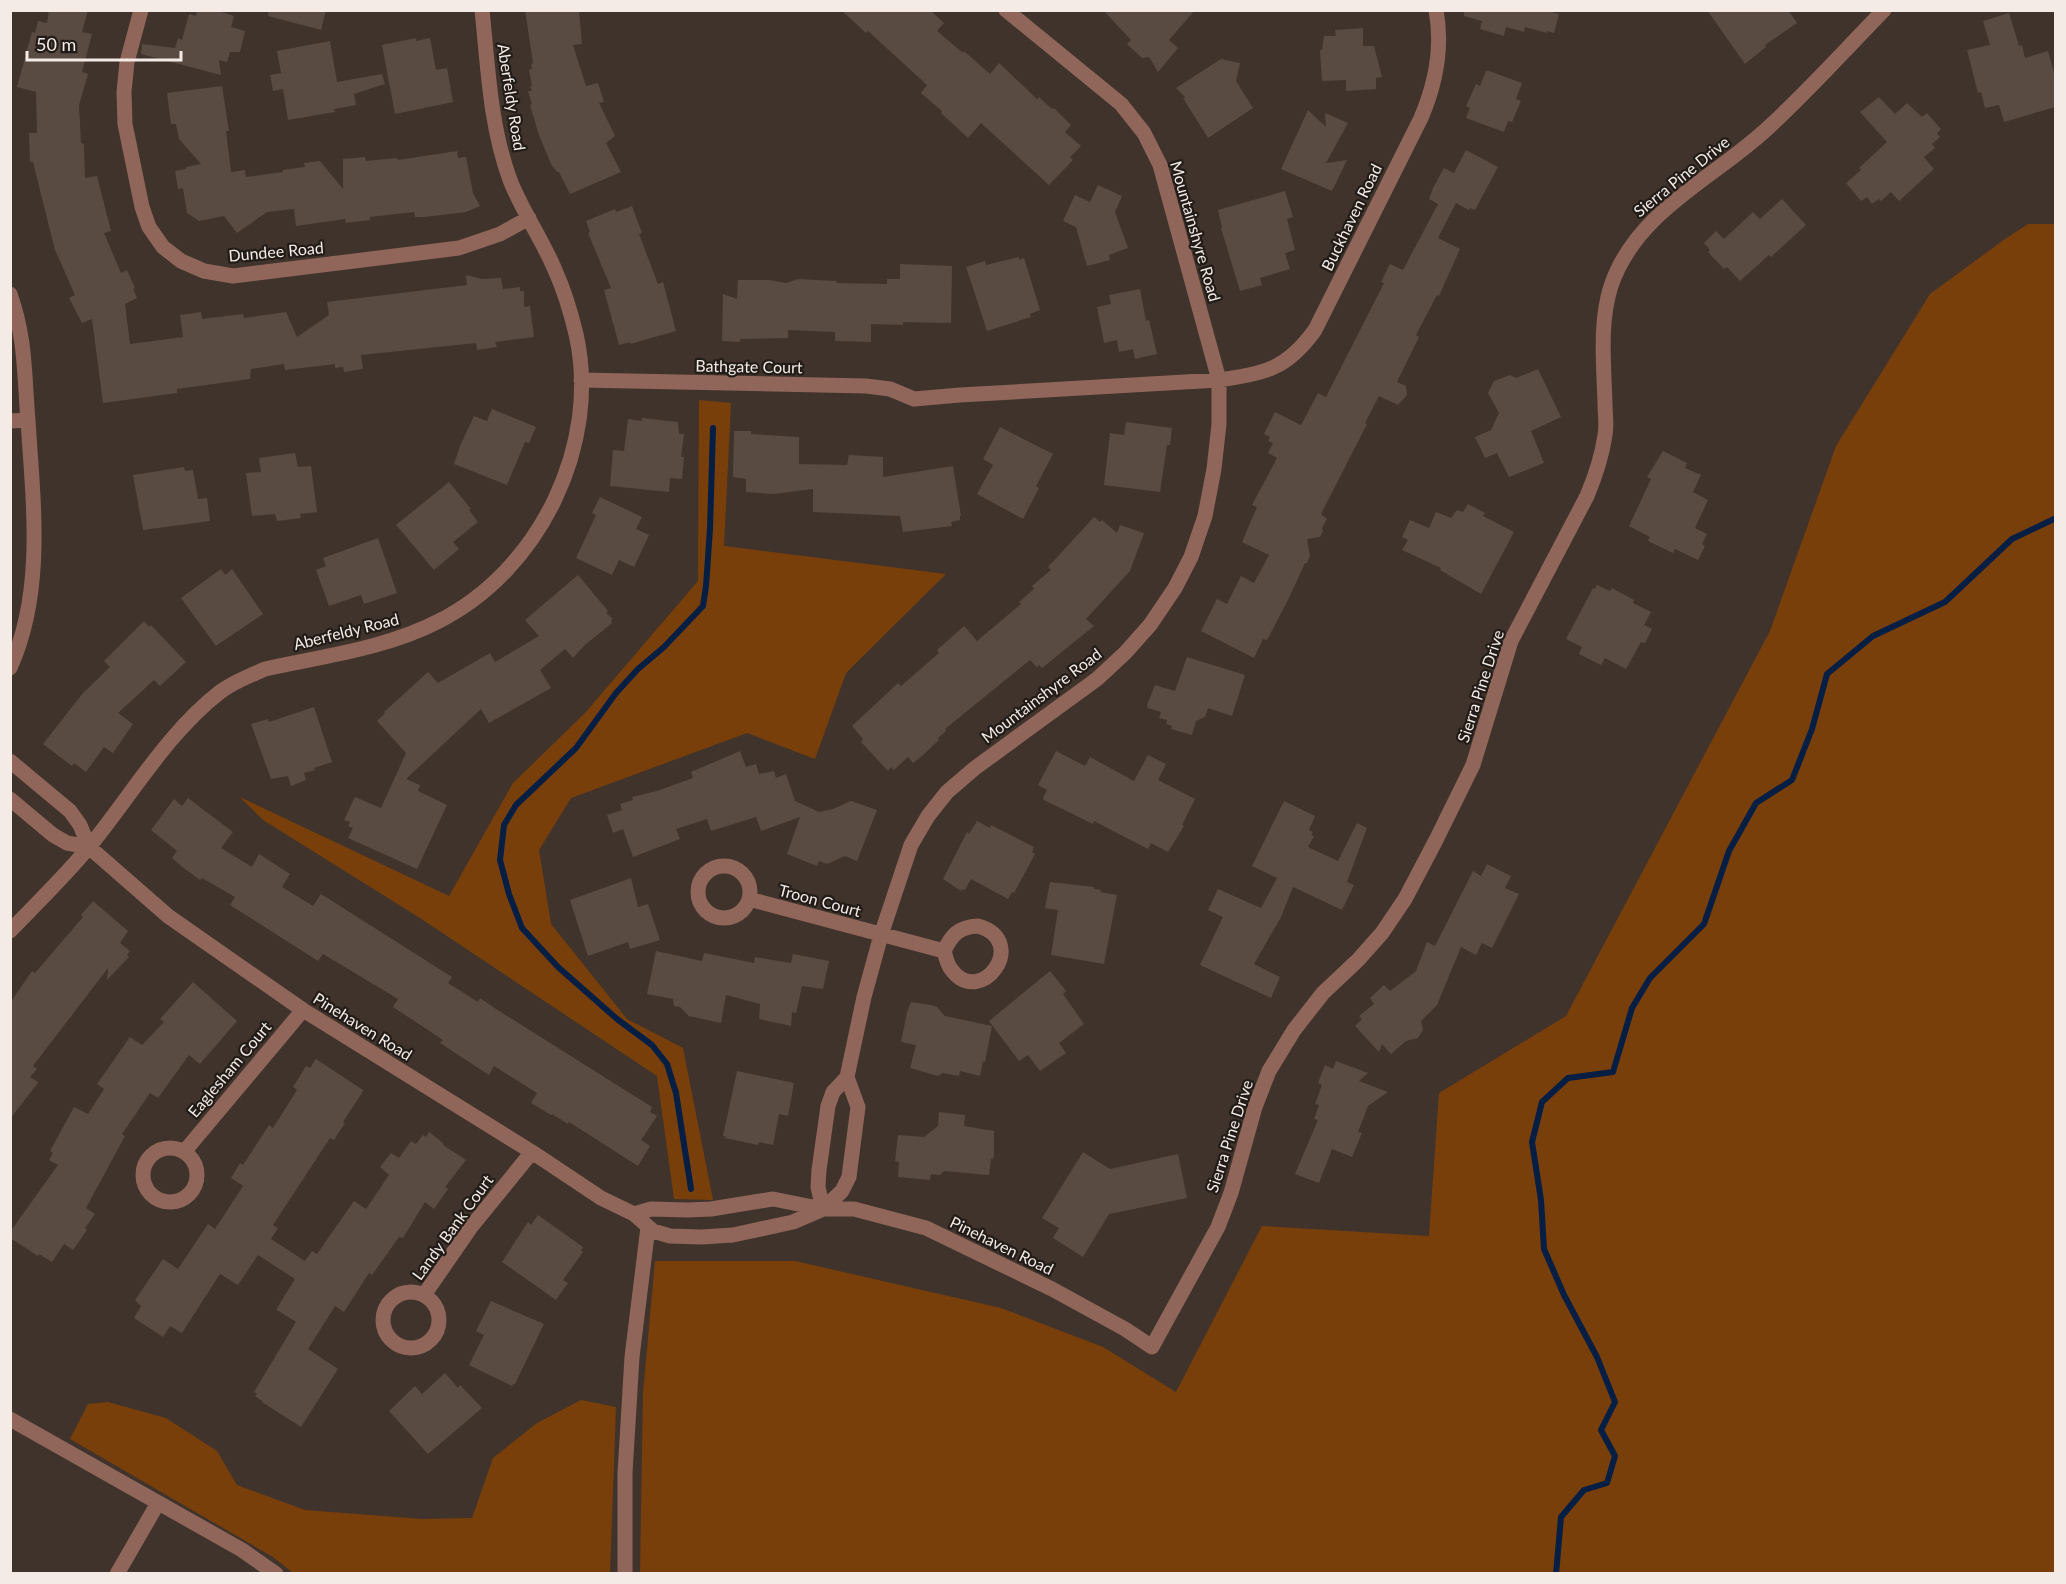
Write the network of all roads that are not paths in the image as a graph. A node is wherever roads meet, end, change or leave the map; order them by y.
1 (141, 10) edge
2 (482, 10) edge
3 (1006, 10) edge
4 (1436, 10) edge
5 (1884, 10) edge
6 (529, 218) junction
7 (10, 294) edge
8 (581, 380) junction
9 (1219, 380) junction
10 (914, 399) joint
11 (28, 420) junction
12 (10, 422) edge
13 (10, 668) edge
14 (10, 761) edge
15 (10, 799) edge
16 (89, 847) junction
17 (749, 899) dead end
18 (10, 931) edge
19 (881, 935) junction
20 (944, 951) dead end
21 (303, 1010) junction
22 (847, 1077) junction
23 (184, 1152) dead end
24 (532, 1152) junction
25 (823, 1209) junction
26 (634, 1214) junction
27 (648, 1227) junction
28 (424, 1295) dead end
29 (1152, 1347) joint
30 (10, 1419) edge
31 (158, 1503) junction
32 (117, 1574) edge
33 (276, 1574) edge
34 (625, 1574) edge

1 - 6 street, Dundee Road
2 - 6 street, Aberfeldy Road
3 - 9 street, Mountainshyre Road
4 - 9 street, Buckhaven Road
5 - 29 street, Sierra Pine Drive
6 - 8 street, Aberfeldy Road
7 - 11 street
8 - 10 street, Bathgate Court
8 - 16 street, Aberfeldy Road
9 - 10 street, Buckhaven Road
9 - 19 street, Mountainshyre Road
11 - 12 street
11 - 13 street
14 - 16 street, Pinehaven Road
15 - 16 street, Pinehaven Road
16 - 18 street, Aberfeldy Road
16 - 21 street, Pinehaven Road
17 - 19 street, Troon Court
19 - 20 street, Troon Court
19 - 22 street, Mountainshyre Road
21 - 23 street, Eaglesham Court
21 - 24 street, Pinehaven Road
22 - 25 street, Mountainshyre Road
22 - 25 street
24 - 26 street, Pinehaven Road
24 - 28 street, Landy Bank Court
25 - 26 street, Pinehaven Road
25 - 27 street, Pinehaven Road
25 - 29 street, Pinehaven Road
26 - 27 street, Pinehaven Road
27 - 34 street
30 - 31 street
31 - 32 street
31 - 33 street

